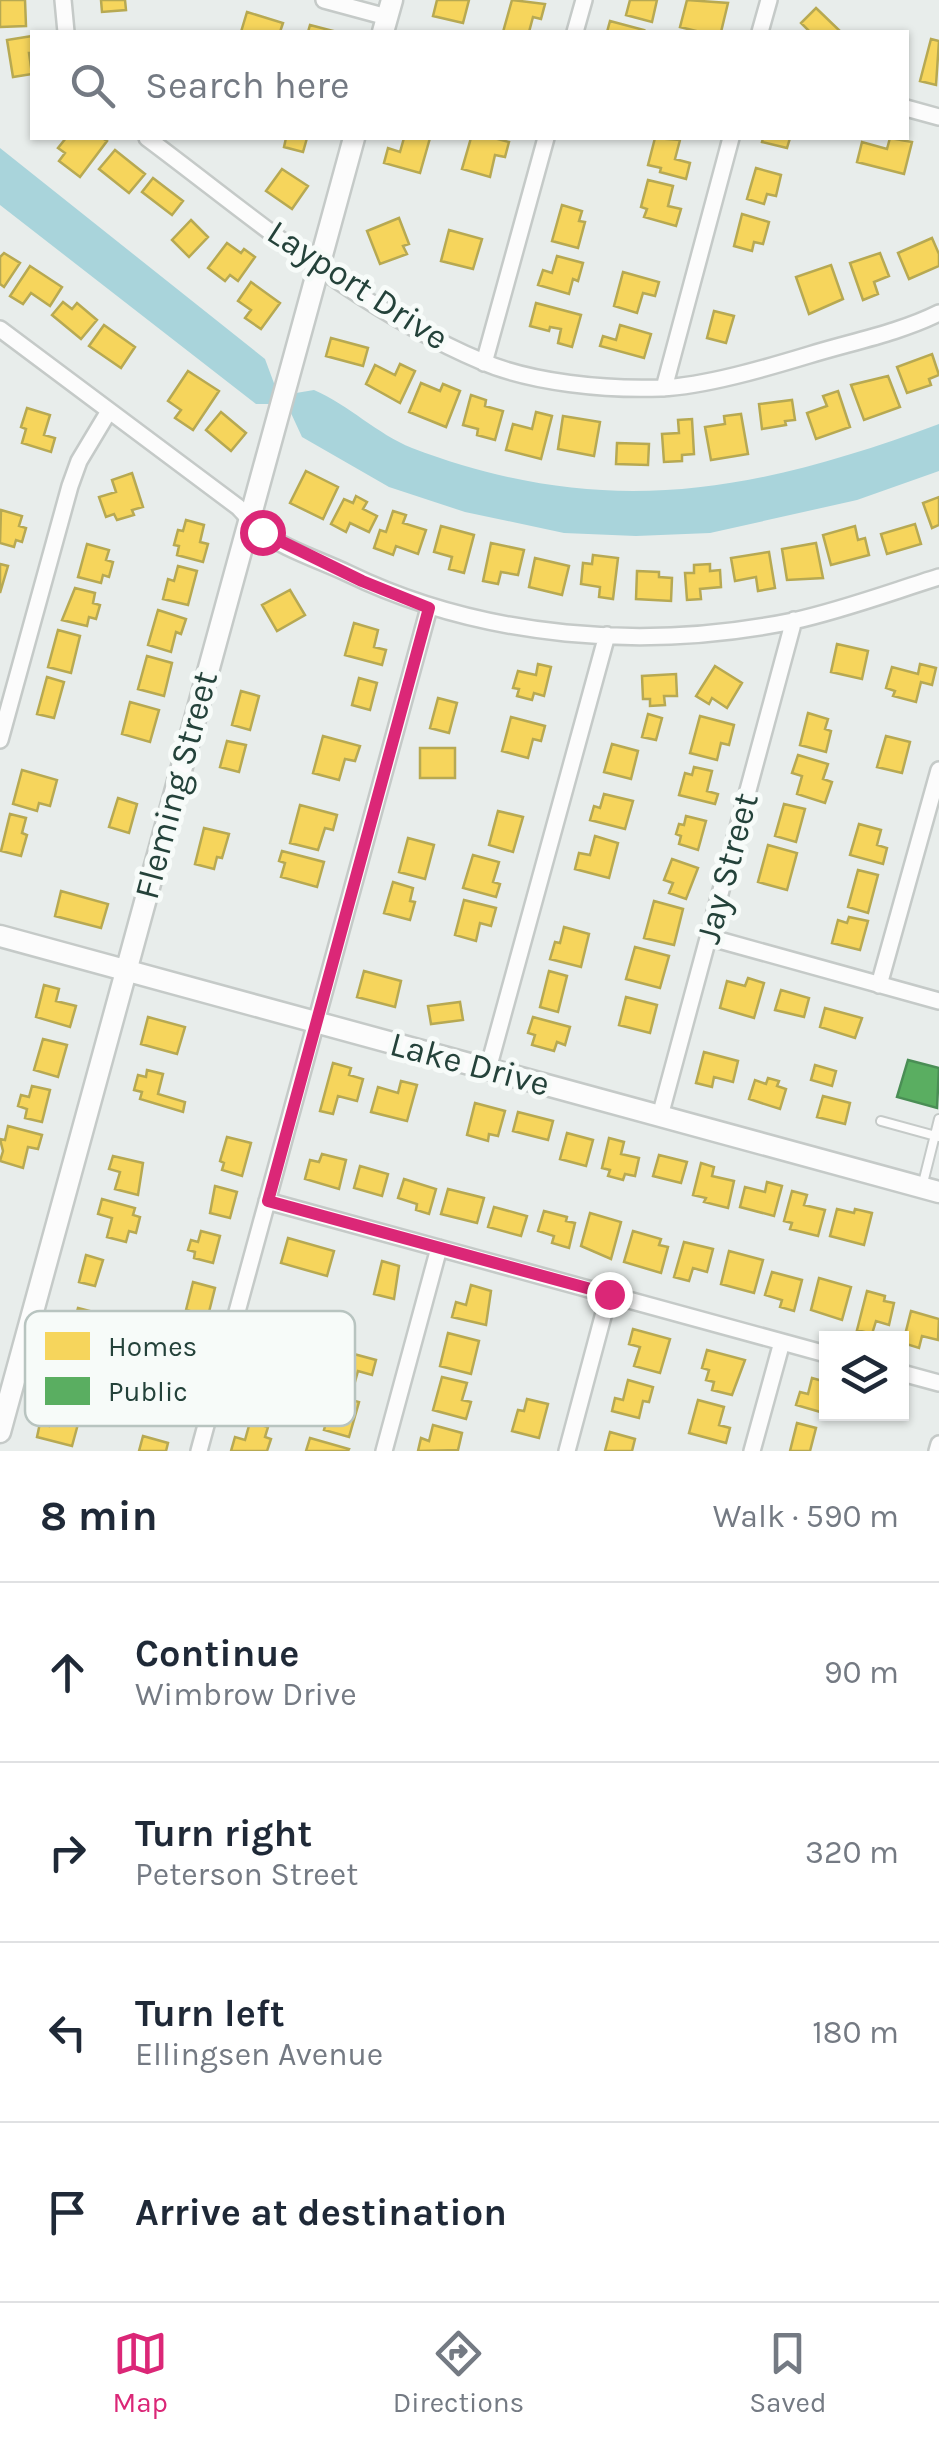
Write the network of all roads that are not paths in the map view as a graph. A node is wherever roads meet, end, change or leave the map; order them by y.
1 (63, 0) edge
2 (324, 0) edge
3 (584, 0) edge
4 (769, 0) edge
5 (387, 17) edge
6 (66, 30) edge
7 (576, 30) edge
8 (761, 30) edge
9 (909, 109) edge
10 (939, 117) edge
11 (150, 140) edge
12 (353, 140) edge
13 (545, 140) edge
14 (730, 140) edge
15 (320, 265) junction
16 (939, 313) edge
17 (0, 329) edge
18 (484, 363) junction
19 (664, 388) junction
20 (109, 411) junction
21 (249, 519) junction
22 (939, 577) edge
23 (429, 608) junction
24 (794, 620) junction
25 (607, 636) junction
26 (0, 740) edge
27 (939, 770) edge
28 (0, 936) edge
29 (708, 937) junction
30 (126, 970) junction
31 (879, 985) junction
32 (939, 1001) edge
33 (316, 1022) junction
34 (488, 1069) junction
35 (660, 1116) junction
36 (939, 1118) edge
37 (881, 1121) dead end
38 (937, 1136) edge
39 (930, 1190) edge
40 (268, 1201) junction
41 (439, 1248) junction
42 (609, 1294) junction
43 (33, 1311) edge
44 (238, 1311) edge
45 (25, 1340) edge
46 (782, 1342) junction
47 (819, 1352) edge
48 (909, 1376) edge
49 (939, 1383) edge
50 (206, 1426) edge
51 (0, 1432) edge
52 (939, 1444) edge
53 (199, 1451) edge
54 (384, 1451) edge
55 (567, 1451) edge
56 (752, 1451) edge
57 (937, 1451) edge

1 - 6 street
2 - 5 street
3 - 7 street
4 - 8 street
9 - 10 street
11 - 15 street, Layport Drive
12 - 15 street, Fleming Street
13 - 18 street
14 - 19 street
15 - 18 street, Layport Drive
15 - 21 street, Fleming Street
16 - 19 street, Layport Drive
17 - 20 street
18 - 19 street, Layport Drive
20 - 21 street
20 - 26 street
21 - 23 street
21 - 30 street, Fleming Street
22 - 24 street
23 - 25 street
23 - 33 street
24 - 25 street
24 - 29 street, Jay Street
25 - 34 street
27 - 31 street
28 - 30 street, Lake Drive
29 - 31 street
29 - 35 street, Jay Street
30 - 33 street, Lake Drive
30 - 43 street, Fleming Street
31 - 32 street
33 - 34 street, Lake Drive
33 - 40 street
34 - 35 street, Lake Drive
35 - 39 street, Lake Drive
36 - 38 lane
37 - 38 lane
38 - 39 lane
40 - 41 street
40 - 44 street
41 - 42 street
41 - 54 street
42 - 46 street
42 - 55 street
45 - 51 street, Fleming Street
46 - 47 street
46 - 56 street
48 - 49 street
50 - 53 street
52 - 57 street

